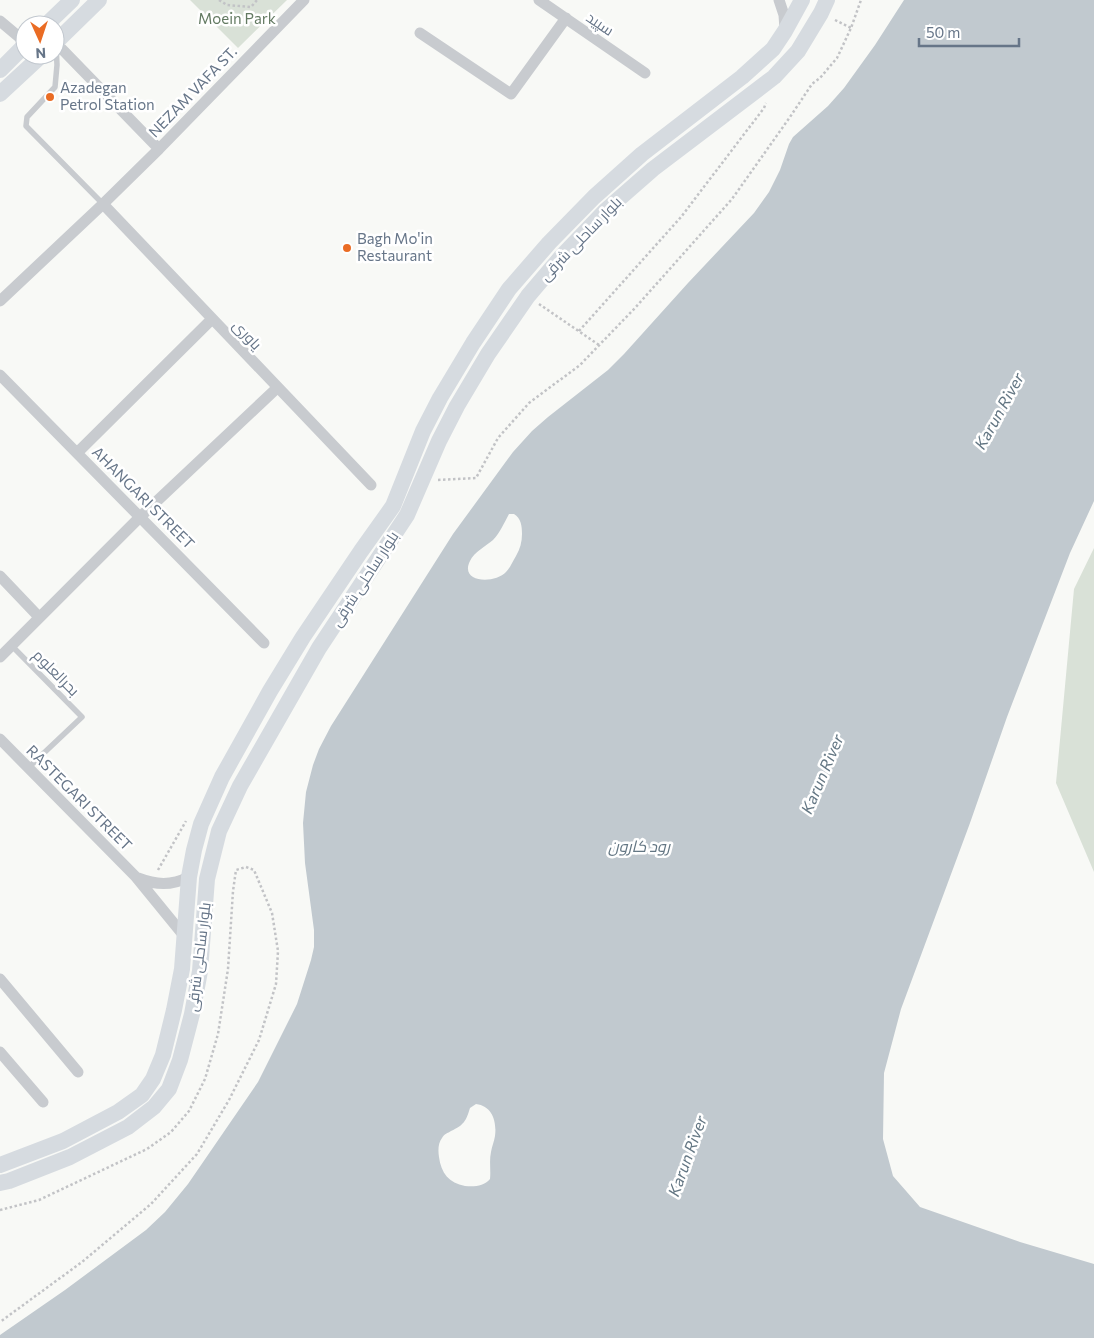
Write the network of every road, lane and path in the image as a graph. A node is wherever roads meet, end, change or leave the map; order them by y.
1 (72, 0) edge
2 (99, 0) edge
3 (219, 0) edge
4 (257, 0) edge
5 (304, 0) edge
6 (539, 0) edge
7 (779, 0) edge
8 (802, 0) edge
9 (861, 0) edge
10 (824, 7) edge
11 (56, 15) edge
12 (566, 18) junction
13 (0, 21) edge
14 (851, 28) junction
15 (785, 31) junction
16 (65, 33) edge
17 (420, 33) dead end
18 (15, 34) edge
19 (65, 53) edge
20 (15, 56) edge
21 (31, 65) edge
22 (57, 65) edge
23 (0, 70) edge
24 (645, 73) dead end
25 (0, 94) edge
26 (767, 100) dead end
27 (159, 149) junction
28 (103, 204) junction
29 (528, 296) junction
30 (0, 301) edge
31 (212, 319) junction
32 (579, 331) junction
33 (599, 345) junction
34 (0, 375) edge
35 (277, 388) junction
36 (77, 453) junction
37 (422, 481) junction
38 (371, 485) dead end
39 (398, 494) junction
40 (414, 501) junction
41 (140, 517) junction
42 (0, 576) edge
43 (39, 618) junction
44 (264, 643) dead end
45 (11, 645) junction
46 (0, 657) edge
47 (0, 740) edge
48 (28, 768) junction
49 (189, 876) junction
50 (136, 877) junction
51 (185, 937) junction
52 (0, 979) edge
53 (0, 1052) edge
54 (78, 1072) dead end
55 (43, 1102) dead end
56 (0, 1165) edge
57 (0, 1183) edge

1 - 11 main road
2 - 16 main road
3 - 4 path
5 - 27 street, NEZAM VAFA ST.
6 - 12 street, سپید
7 - 15 street
8 - 15 main road, بلوار ساحلی شرقی
9 - 14 path
10 - 14 path
10 - 29 main road, بلوار ساحلی شرقی
12 - 17 street
12 - 24 street, سپید
13 - 18 street
14 - 33 path
15 - 39 main road, بلوار ساحلی شرقی
19 - 27 street
20 - 23 main road
21 - 25 main road
22 - 28 lane
26 - 32 path
27 - 28 street, NEZAM VAFA ST.
28 - 30 street, NEZAM VAFA ST.
28 - 31 street, یاوری
29 - 32 path
29 - 37 main road, بلوار ساحلی شرقی
31 - 35 street, یاوری
31 - 36 street
32 - 33 path
33 - 37 path
34 - 36 street, AHANGARI STREET
35 - 38 street, یاوری
35 - 41 street
36 - 41 street, AHANGARI STREET
37 - 40 main road, بلوار ساحلی شرقی
39 - 40 main road
39 - 49 main road, بلوار ساحلی شرقی
40 - 57 main road, بلوار ساحلی شرقی
41 - 43 street
41 - 44 street, AHANGARI STREET
42 - 43 street
43 - 45 street
45 - 46 street
45 - 48 lane, بحرالعلوم
47 - 48 street, RASTEGARI STREET
48 - 50 street, RASTEGARI STREET
49 - 50 street
49 - 51 main road, بلوار ساحلی شرقی
50 - 51 street, RASTEGARI STREET
51 - 56 main road, بلوار ساحلی شرقی
52 - 54 street
53 - 55 street

